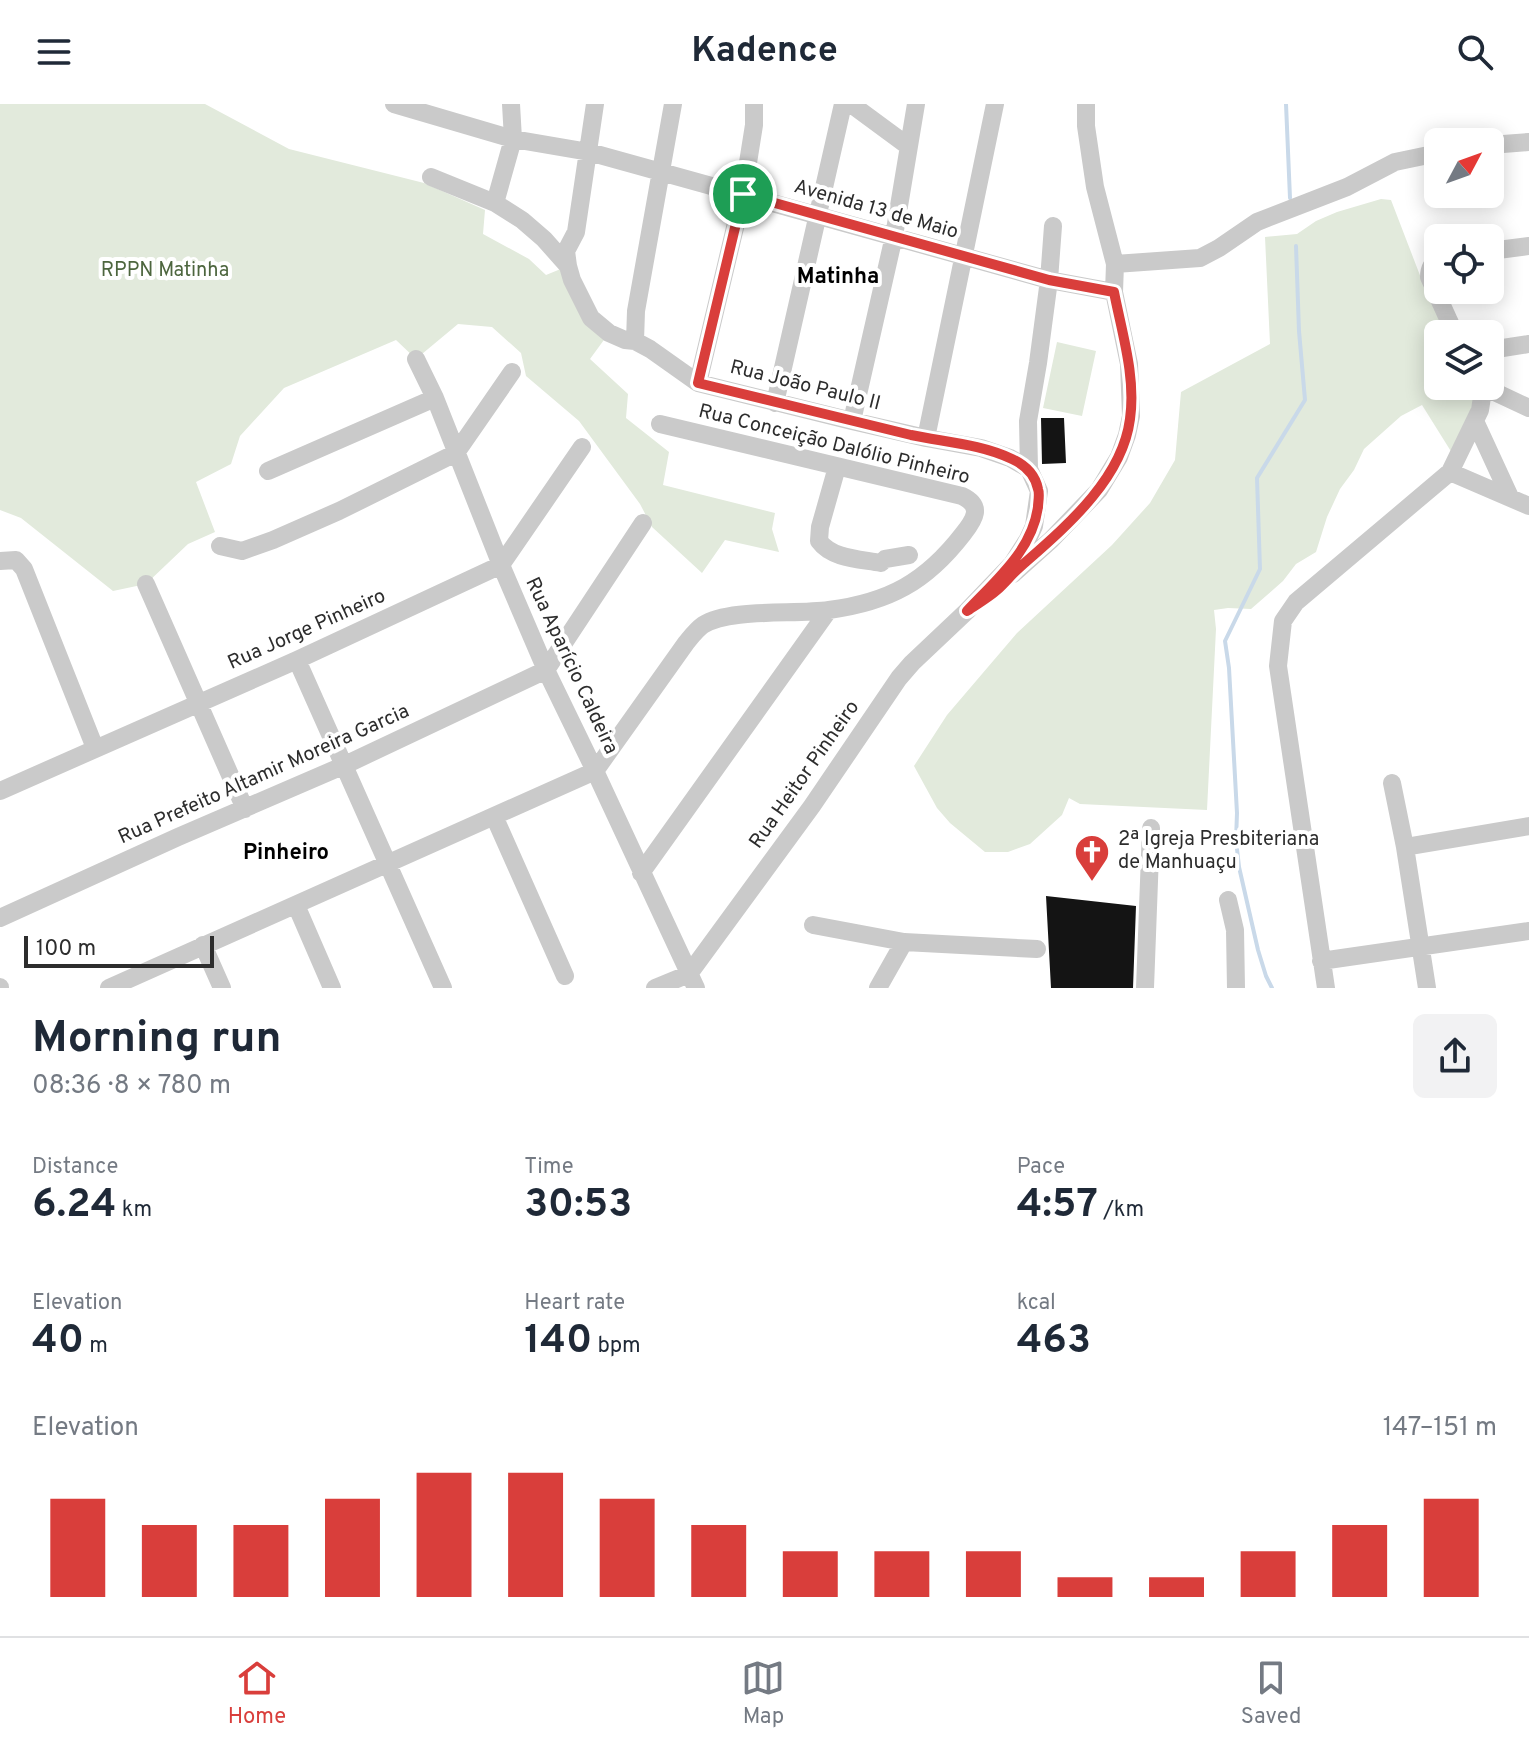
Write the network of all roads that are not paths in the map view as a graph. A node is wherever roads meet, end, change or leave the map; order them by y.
1 (394, 104) edge
2 (511, 104) edge
3 (595, 104) edge
4 (673, 104) edge
5 (754, 104) edge
6 (843, 104) edge
7 (851, 104) edge
8 (916, 104) edge
9 (995, 104) edge
10 (1086, 104) edge
11 (440, 111) edge
12 (513, 139) junction
13 (1529, 142) edge
14 (1504, 144) edge
15 (908, 146) junction
16 (589, 152) junction
17 (1424, 156) edge
18 (661, 173) junction
19 (431, 177) dead end
20 (743, 194) junction
21 (495, 203) junction
22 (819, 217) junction
23 (1053, 226) dead end
24 (894, 236) junction
25 (1529, 246) edge
26 (1504, 249) edge
27 (962, 257) junction
28 (1115, 264) junction
29 (568, 266) junction
30 (1049, 280) junction
31 (1114, 292) junction
32 (635, 341) junction
33 (1529, 344) edge
34 (1504, 348) edge
35 (416, 359) dead end
36 (512, 372) dead end
37 (698, 383) junction
38 (1504, 397) edge
39 (435, 398) junction
40 (1482, 400) edge
41 (775, 403) junction
42 (1529, 408) edge
43 (852, 421) junction
44 (1475, 421) junction
45 (660, 424) dead end
46 (926, 438) junction
47 (582, 447) dead end
48 (456, 453) junction
49 (837, 467) junction
50 (1029, 469) junction
51 (268, 471) dead end
52 (1450, 472) junction
53 (1510, 497) junction
54 (1529, 506) edge
55 (643, 523) dead end
56 (220, 546) dead end
57 (909, 555) dead end
58 (8, 560) edge
59 (501, 565) junction
60 (146, 584) dead end
61 (828, 611) junction
62 (967, 611) junction
63 (297, 660) junction
64 (546, 670) junction
65 (197, 703) junction
66 (95, 748) junction
67 (345, 765) junction
68 (595, 771) junction
69 (1392, 783) dead end
70 (1, 788) edge
71 (245, 809) junction
72 (494, 816) junction
73 (1529, 826) edge
74 (1151, 828) dead end
75 (1405, 847) junction
76 (389, 863) junction
77 (641, 873) junction
78 (1228, 900) dead end
79 (296, 905) junction
80 (0, 918) edge
81 (813, 925) dead end
82 (1529, 931) edge
83 (904, 942) junction
84 (203, 945) junction
85 (1421, 945) junction
86 (1037, 949) dead end
87 (1321, 961) junction
88 (565, 976) dead end
89 (693, 981) edge
90 (109, 988) edge
91 (222, 988) edge
92 (332, 988) edge
93 (443, 988) edge
94 (655, 988) edge
95 (878, 988) edge
96 (1145, 988) edge
97 (1236, 988) edge
98 (1326, 988) edge
99 (1427, 988) edge

1 - 11 street, Avenida 13 de Maio
2 - 12 street
3 - 16 street
4 - 18 street
5 - 20 street
6 - 22 street
7 - 15 street
8 - 15 street
9 - 27 street
10 - 28 street
11 - 12 street, Avenida 13 de Maio
12 - 16 street, Avenida 13 de Maio
12 - 21 street
13 - 14 street
15 - 24 street
16 - 18 street, Avenida 13 de Maio
16 - 29 street
17 - 28 street
18 - 20 street, Avenida 13 de Maio
18 - 32 street
19 - 21 street, Rua João Paulo II
20 - 22 street, Avenida 13 de Maio
20 - 37 street
21 - 29 street, Rua João Paulo II
22 - 24 street, Avenida 13 de Maio
22 - 41 street
23 - 30 street
24 - 27 street, Avenida 13 de Maio
24 - 43 street
25 - 26 street
27 - 30 street, Avenida 13 de Maio
27 - 46 street
28 - 31 street
29 - 32 street, Rua João Paulo II
30 - 31 street, Avenida 13 de Maio
30 - 50 street
31 - 62 street
32 - 37 street, Rua João Paulo II
33 - 34 street
35 - 39 street, Rua Aparício Caldeira
36 - 48 street
37 - 41 street, Rua João Paulo II
38 - 42 street
39 - 48 street, Rua Aparício Caldeira
39 - 51 street
40 - 44 street
41 - 43 street, Rua João Paulo II
43 - 46 street, Rua João Paulo II
44 - 52 street
44 - 53 street
45 - 49 street, Rua Conceição Dalólio Pinheiro
46 - 50 street, Rua João Paulo II
47 - 59 street
48 - 56 street
48 - 59 street, Rua Aparício Caldeira
49 - 57 street
49 - 61 street, Rua Conceição Dalólio Pinheiro
50 - 62 street
52 - 53 street
52 - 87 street
53 - 54 street
55 - 64 street
58 - 66 street
59 - 63 street, Rua Jorge Pinheiro
59 - 64 street, Rua Aparício Caldeira
60 - 65 street
61 - 68 street, Rua Conceição Dalólio Pinheiro
61 - 77 street
62 - 89 street, Rua Heitor Pinheiro
63 - 65 street, Rua Jorge Pinheiro
63 - 67 street
64 - 67 street, Rua Prefeito Altamir Moreira Garcia
64 - 68 street, Rua Aparício Caldeira
65 - 66 street, Rua Jorge Pinheiro
65 - 71 street
66 - 70 street, Rua Jorge Pinheiro
67 - 71 street, Rua Prefeito Altamir Moreira Garcia
67 - 76 street
68 - 72 street
68 - 77 street, Rua Aparício Caldeira
69 - 75 street
71 - 80 street, Rua Prefeito Altamir Moreira Garcia
72 - 76 street
72 - 88 street
73 - 75 street
74 - 96 street
75 - 85 street
76 - 79 street
76 - 93 street
77 - 89 street, Rua Aparício Caldeira
78 - 97 street
79 - 84 street
79 - 92 street
81 - 83 street
82 - 85 street
83 - 86 street
83 - 95 street
84 - 90 street
84 - 91 street
85 - 87 street
85 - 99 street
87 - 98 street
89 - 94 street

